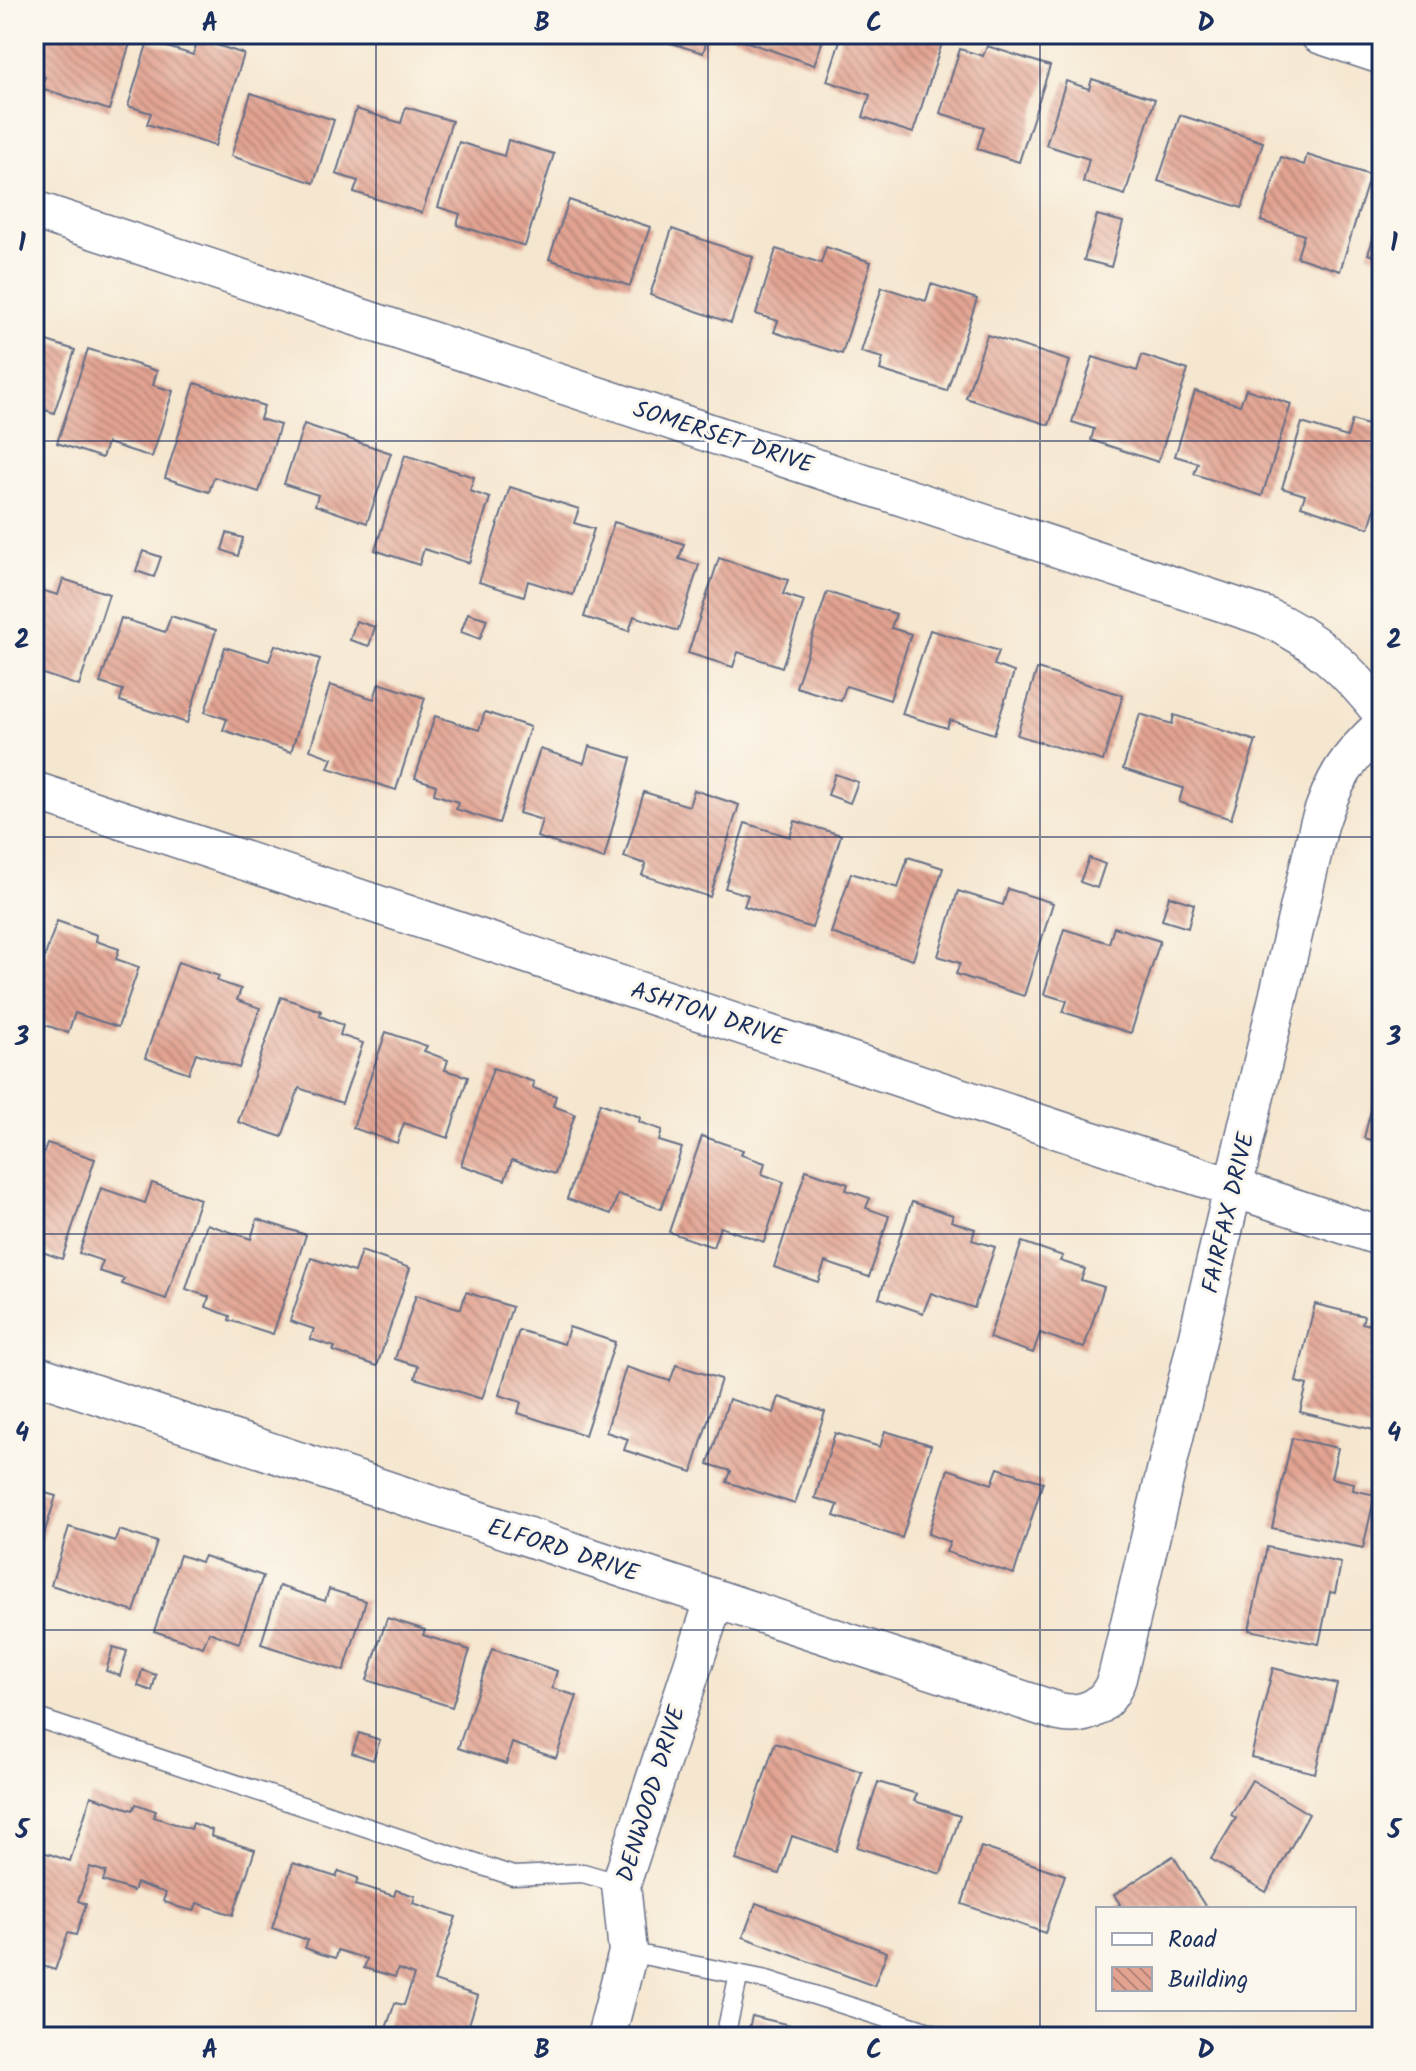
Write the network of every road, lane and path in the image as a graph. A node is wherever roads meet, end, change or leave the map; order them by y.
1 (1319, 34) edge
2 (1382, 55) edge
3 (34, 210) edge
4 (1382, 713) edge
5 (1382, 726) edge
6 (34, 791) edge
7 (1235, 1189) junction
8 (1382, 1237) edge
9 (34, 1374) edge
10 (714, 1601) junction
11 (1094, 1709) joint
12 (34, 1717) edge
13 (621, 1884) junction
14 (628, 1952) junction
15 (739, 1974) junction
16 (606, 2037) edge
17 (725, 2037) edge
18 (945, 2037) edge

1 - 2 street
3 - 4 street, SOMERSET DRIVE
5 - 7 street, FAIRFAX DRIVE
6 - 7 street, ASHTON DRIVE
7 - 8 street, ASHTON DRIVE
7 - 11 street, FAIRFAX DRIVE
9 - 10 street, ELFORD DRIVE
10 - 11 street, ELFORD DRIVE
10 - 13 street, DENWOOD DRIVE
12 - 13 lane
13 - 14 street, DENWOOD DRIVE
14 - 15 lane
14 - 16 street, DENWOOD DRIVE
15 - 17 lane
15 - 18 lane

